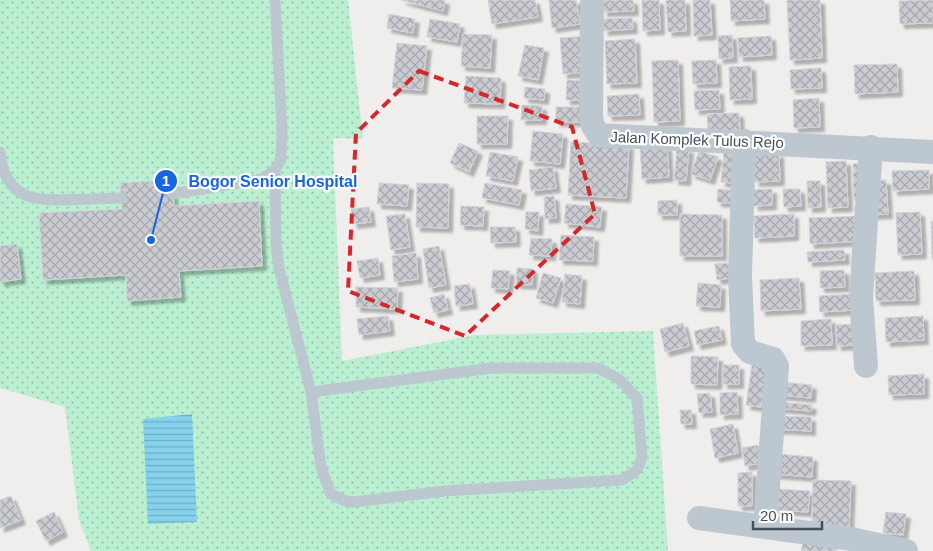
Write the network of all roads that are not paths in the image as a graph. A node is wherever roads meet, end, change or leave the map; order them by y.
1 (275, 0) edge
2 (592, 0) edge
3 (744, 141) junction
4 (871, 147) junction
5 (0, 152) edge
6 (933, 152) edge
7 (275, 170) junction
8 (173, 194) dead end
9 (121, 198) dead end
10 (866, 366) dead end
11 (310, 392) junction
12 (699, 518) dead end
13 (765, 527) junction
14 (844, 544) edge
15 (906, 551) edge

1 - 7 lane
2 - 3 street, Jalan Komplek Tulus Rejo
3 - 4 street, Jalan Komplek Tulus Rejo
3 - 13 street
4 - 6 street, Jalan Komplek Tulus Rejo
4 - 10 street
5 - 9 lane
7 - 8 lane
7 - 11 lane
11 - 11 lane
12 - 13 street
13 - 14 street
14 - 15 street

